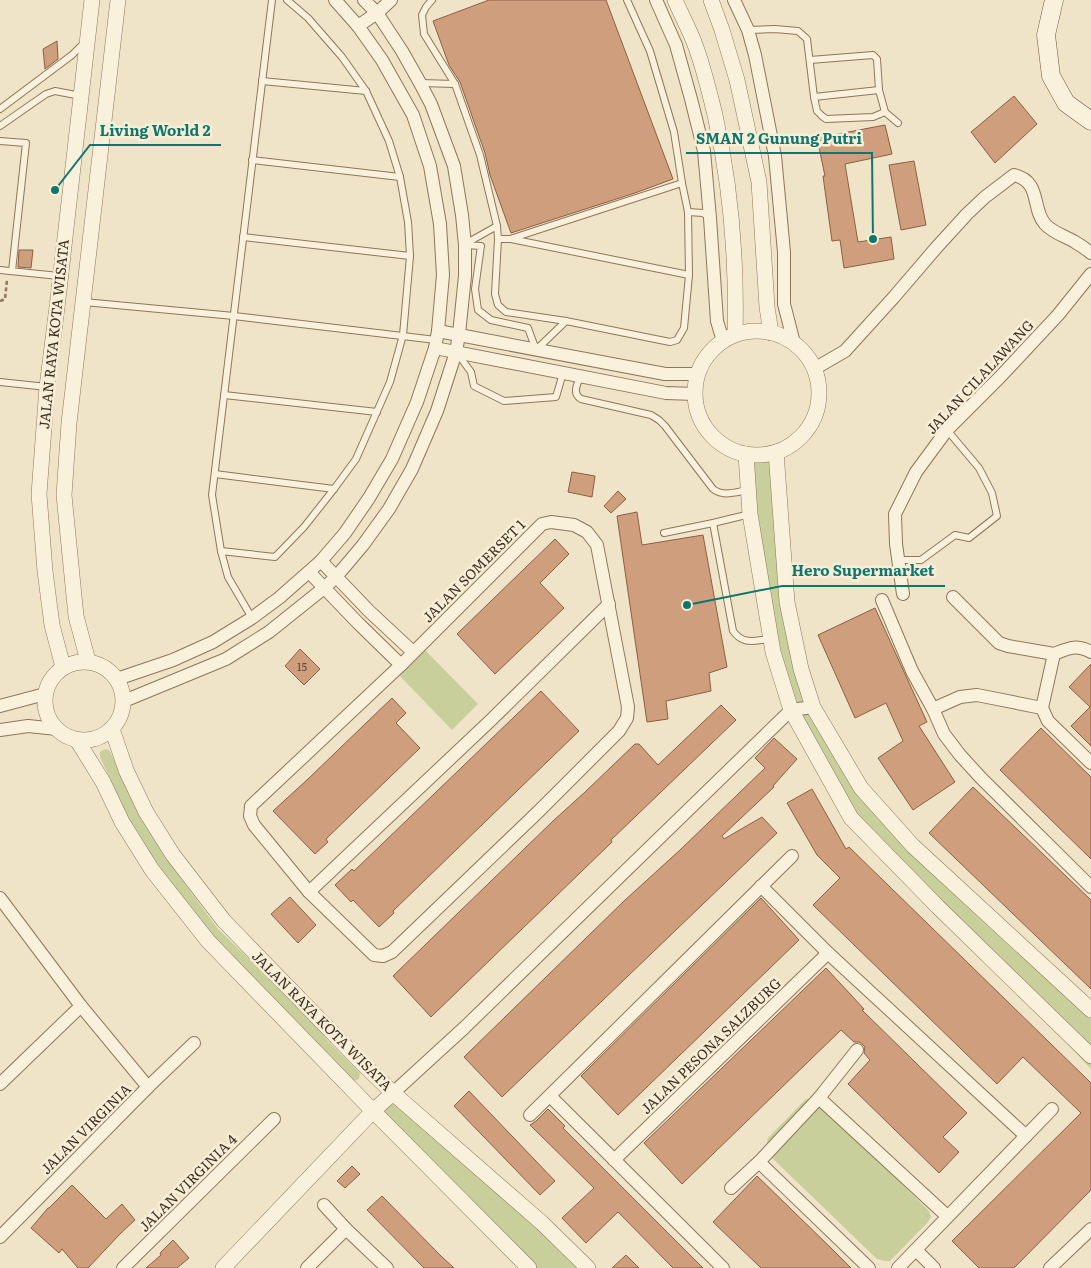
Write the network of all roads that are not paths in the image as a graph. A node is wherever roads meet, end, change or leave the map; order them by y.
1 (92, 0) edge
2 (118, 0) edge
3 (272, 0) edge
4 (287, 0) edge
5 (335, 0) edge
6 (364, 0) edge
7 (391, 0) edge
8 (432, 0) edge
9 (626, 0) edge
10 (656, 0) edge
11 (675, 0) edge
12 (711, 0) edge
13 (734, 0) edge
14 (1054, 0) edge
15 (376, 12) junction
16 (358, 26) junction
17 (748, 30) junction
18 (87, 41) junction
19 (810, 60) junction
20 (262, 81) junction
21 (420, 83) junction
22 (455, 84) junction
23 (879, 90) junction
24 (366, 91) junction
25 (81, 96) junction
26 (814, 97) junction
27 (0, 109) edge
28 (885, 112) junction
29 (1091, 121) edge
30 (898, 123) dead end
31 (0, 126) edge
32 (0, 141) edge
33 (252, 160) junction
34 (400, 177) junction
35 (682, 183) junction
36 (688, 212) junction
37 (710, 218) junction
38 (497, 226) junction
39 (243, 237) junction
40 (510, 239) junction
41 (498, 240) junction
42 (465, 245) junction
43 (1091, 253) edge
44 (410, 256) junction
45 (0, 270) edge
46 (12, 271) junction
47 (1091, 274) edge
48 (689, 275) junction
49 (61, 276) junction
50 (58, 299) junction
51 (84, 302) junction
52 (234, 316) junction
53 (566, 321) junction
54 (771, 332) junction
55 (460, 334) junction
56 (403, 335) junction
57 (729, 338) junction
58 (436, 339) junction
59 (794, 343) junction
60 (536, 350) junction
61 (456, 352) junction
62 (814, 369) junction
63 (563, 373) junction
64 (698, 374) junction
65 (580, 377) junction
66 (0, 382) edge
67 (47, 387) junction
68 (695, 394) junction
69 (224, 395) junction
70 (377, 412) junction
71 (947, 430) junction
72 (776, 452) junction
73 (746, 454) junction
74 (215, 474) junction
75 (334, 489) junction
76 (748, 490) junction
77 (750, 514) junction
78 (713, 524) junction
79 (664, 533) dead end
80 (221, 551) junction
81 (898, 560) junction
82 (321, 561) junction
83 (309, 572) junction
84 (336, 578) junction
85 (324, 588) junction
86 (903, 594) dead end
87 (953, 597) dead end
88 (882, 600) dead end
89 (608, 604) junction
90 (252, 618) junction
91 (771, 639) junction
92 (413, 652) junction
93 (1091, 652) edge
94 (1054, 654) junction
95 (88, 661) junction
96 (400, 665) junction
97 (63, 667) junction
98 (117, 678) junction
99 (45, 694) junction
100 (124, 701) junction
101 (0, 706) edge
102 (813, 707) junction
103 (1042, 708) junction
104 (933, 709) junction
105 (791, 710) junction
106 (56, 729) junction
107 (112, 729) junction
108 (0, 730) edge
109 (77, 740) junction
110 (1091, 763) edge
111 (792, 856) dead end
112 (761, 886) junction
113 (1091, 887) edge
114 (309, 892) junction
115 (1, 901) edge
116 (828, 953) junction
117 (81, 1006) junction
118 (1091, 1010) edge
119 (194, 1043) dead end
120 (857, 1050) dead end
121 (1091, 1056) edge
122 (0, 1084) edge
123 (148, 1087) junction
124 (393, 1093) junction
125 (550, 1096) junction
126 (820, 1098) junction
127 (1052, 1109) dead end
128 (373, 1111) junction
129 (530, 1115) dead end
130 (274, 1119) dead end
131 (1026, 1136) junction
132 (614, 1160) junction
133 (759, 1162) junction
134 (731, 1188) dead end
135 (324, 1205) dead end
136 (947, 1216) junction
137 (346, 1229) junction
138 (1091, 1229) edge
139 (0, 1237) edge
140 (916, 1250) junction
141 (123, 1268) edge
142 (223, 1268) edge
143 (308, 1268) edge
144 (387, 1268) edge
145 (529, 1268) edge
146 (588, 1268) edge
147 (723, 1268) edge
148 (869, 1268) edge
149 (898, 1268) edge
150 (934, 1268) edge
151 (1050, 1268) edge

1 - 18 street, JALAN RAYA KOTA WISATA
2 - 51 street, JALAN RAYA KOTA WISATA
3 - 20 lane
4 - 24 lane
5 - 16 street
6 - 15 street
7 - 15 street
8 - 22 lane
9 - 35 lane
10 - 37 street
11 - 57 street
12 - 54 street
13 - 17 street
14 - 29 main road
15 - 16 street
15 - 21 street
16 - 58 street
17 - 19 lane
17 - 59 street
18 - 25 street, JALAN RAYA KOTA WISATA
18 - 27 lane
19 - 23 lane
19 - 26 lane
20 - 24 lane
20 - 33 lane
21 - 22 lane
21 - 42 street
22 - 38 lane
23 - 26 lane
23 - 28 lane
24 - 34 lane
25 - 31 lane
25 - 49 street, JALAN RAYA KOTA WISATA
26 - 28 lane
28 - 30 lane
32 - 46 lane
33 - 34 lane
33 - 39 lane
34 - 44 lane
35 - 36 lane
35 - 40 lane
36 - 37 lane
36 - 48 lane
37 - 57 street
38 - 41 lane
38 - 42 lane
39 - 44 lane
39 - 52 lane
40 - 41 lane
40 - 48 lane
41 - 53 lane
42 - 55 street
42 - 60 lane
43 - 62 street
44 - 56 lane
45 - 46 lane
46 - 49 lane
47 - 71 street, JALAN CILALAWANG
48 - 53 lane
49 - 50 street, JALAN RAYA KOTA WISATA
50 - 51 street
50 - 67 street, JALAN RAYA KOTA WISATA
51 - 52 lane
51 - 95 street, JALAN RAYA KOTA WISATA
52 - 56 lane
52 - 69 lane
53 - 60 lane
54 - 57 street
54 - 59 street
55 - 58 street
55 - 60 street
55 - 61 street
56 - 58 lane
56 - 70 lane
57 - 64 street
58 - 61 street
58 - 82 street
59 - 62 street
60 - 64 street
61 - 63 street
61 - 63 lane
61 - 84 street
62 - 72 street
63 - 65 street
64 - 68 street
65 - 68 street
65 - 76 lane
66 - 67 lane
67 - 97 street, JALAN RAYA KOTA WISATA
68 - 73 street
69 - 70 lane
69 - 74 lane
70 - 75 lane
71 - 81 street, JALAN CILALAWANG
71 - 81 lane
72 - 73 street
72 - 102 street
73 - 76 street
74 - 75 lane
74 - 80 lane
75 - 80 lane
76 - 77 street
77 - 78 lane
77 - 91 street
78 - 79 lane
78 - 91 lane
80 - 90 lane
81 - 86 street, JALAN CILALAWANG
82 - 83 street
82 - 84 street
83 - 85 street
83 - 90 street
84 - 85 street
84 - 92 street
85 - 96 street
85 - 100 street
87 - 94 street
88 - 104 street
89 - 92 street, JALAN SOMERSET 1
89 - 114 street
89 - 114 street, JALAN SOMERSET 1
90 - 98 street
91 - 105 street
92 - 96 street, JALAN SOMERSET 1
93 - 94 street
94 - 103 street
95 - 97 street
95 - 98 street
96 - 114 street, JALAN SOMERSET 1
97 - 99 street
98 - 100 street
99 - 101 street
99 - 106 street
100 - 107 street
102 - 105 street
102 - 118 street
103 - 104 street
103 - 110 street
104 - 113 street
105 - 121 street
105 - 124 street
106 - 108 street
106 - 109 street
107 - 109 street
107 - 124 street, JALAN RAYA KOTA WISATA
109 - 128 street, JALAN RAYA KOTA WISATA
111 - 112 street
112 - 116 street
112 - 125 street
115 - 117 street
116 - 131 street
116 - 132 street, JALAN PESONA SALZBURG
117 - 122 street
117 - 123 street
119 - 123 street, JALAN VIRGINIA
120 - 126 street
123 - 139 street, JALAN VIRGINIA
124 - 128 street
124 - 146 street, JALAN RAYA KOTA WISATA
125 - 129 street
125 - 132 street
126 - 133 street
126 - 136 street
127 - 131 street
128 - 142 street
128 - 145 street, JALAN RAYA KOTA WISATA
130 - 141 street, JALAN VIRGINIA 4
131 - 136 street
132 - 147 street
133 - 134 street
133 - 148 street
135 - 137 street
136 - 140 street
137 - 143 street
137 - 144 street
138 - 151 street
140 - 149 street
140 - 150 street

